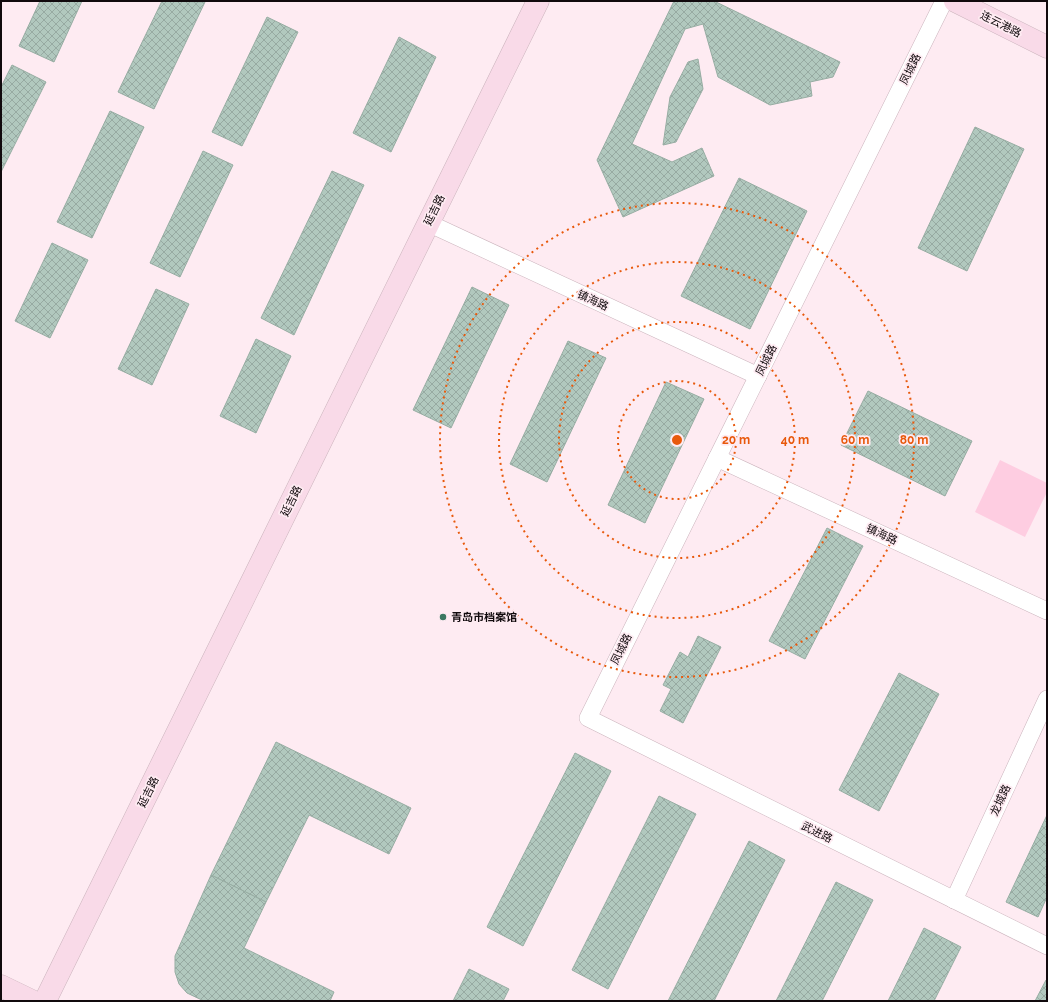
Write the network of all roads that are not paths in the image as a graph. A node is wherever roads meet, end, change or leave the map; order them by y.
1 (538, 1) edge
2 (944, 1) edge
3 (955, 1) edge
4 (1047, 47) edge
5 (428, 223) junction
6 (758, 376) junction
7 (717, 458) junction
8 (1047, 611) edge
9 (1047, 699) edge
10 (588, 718) joint
11 (954, 900) junction
12 (1047, 946) edge
13 (1, 986) edge
14 (32, 1001) edge
15 (45, 1001) edge

1 - 5 main road, 延吉路
2 - 6 street, 凤城路
3 - 4 main road, 连云港路
5 - 6 street, 镇海路
5 - 15 main road, 延吉路
6 - 7 street, 凤城路
7 - 8 street, 镇海路
7 - 10 street, 凤城路
9 - 11 street, 龙城路
10 - 11 street, 武进路
11 - 12 street, 武进路
13 - 14 main road

